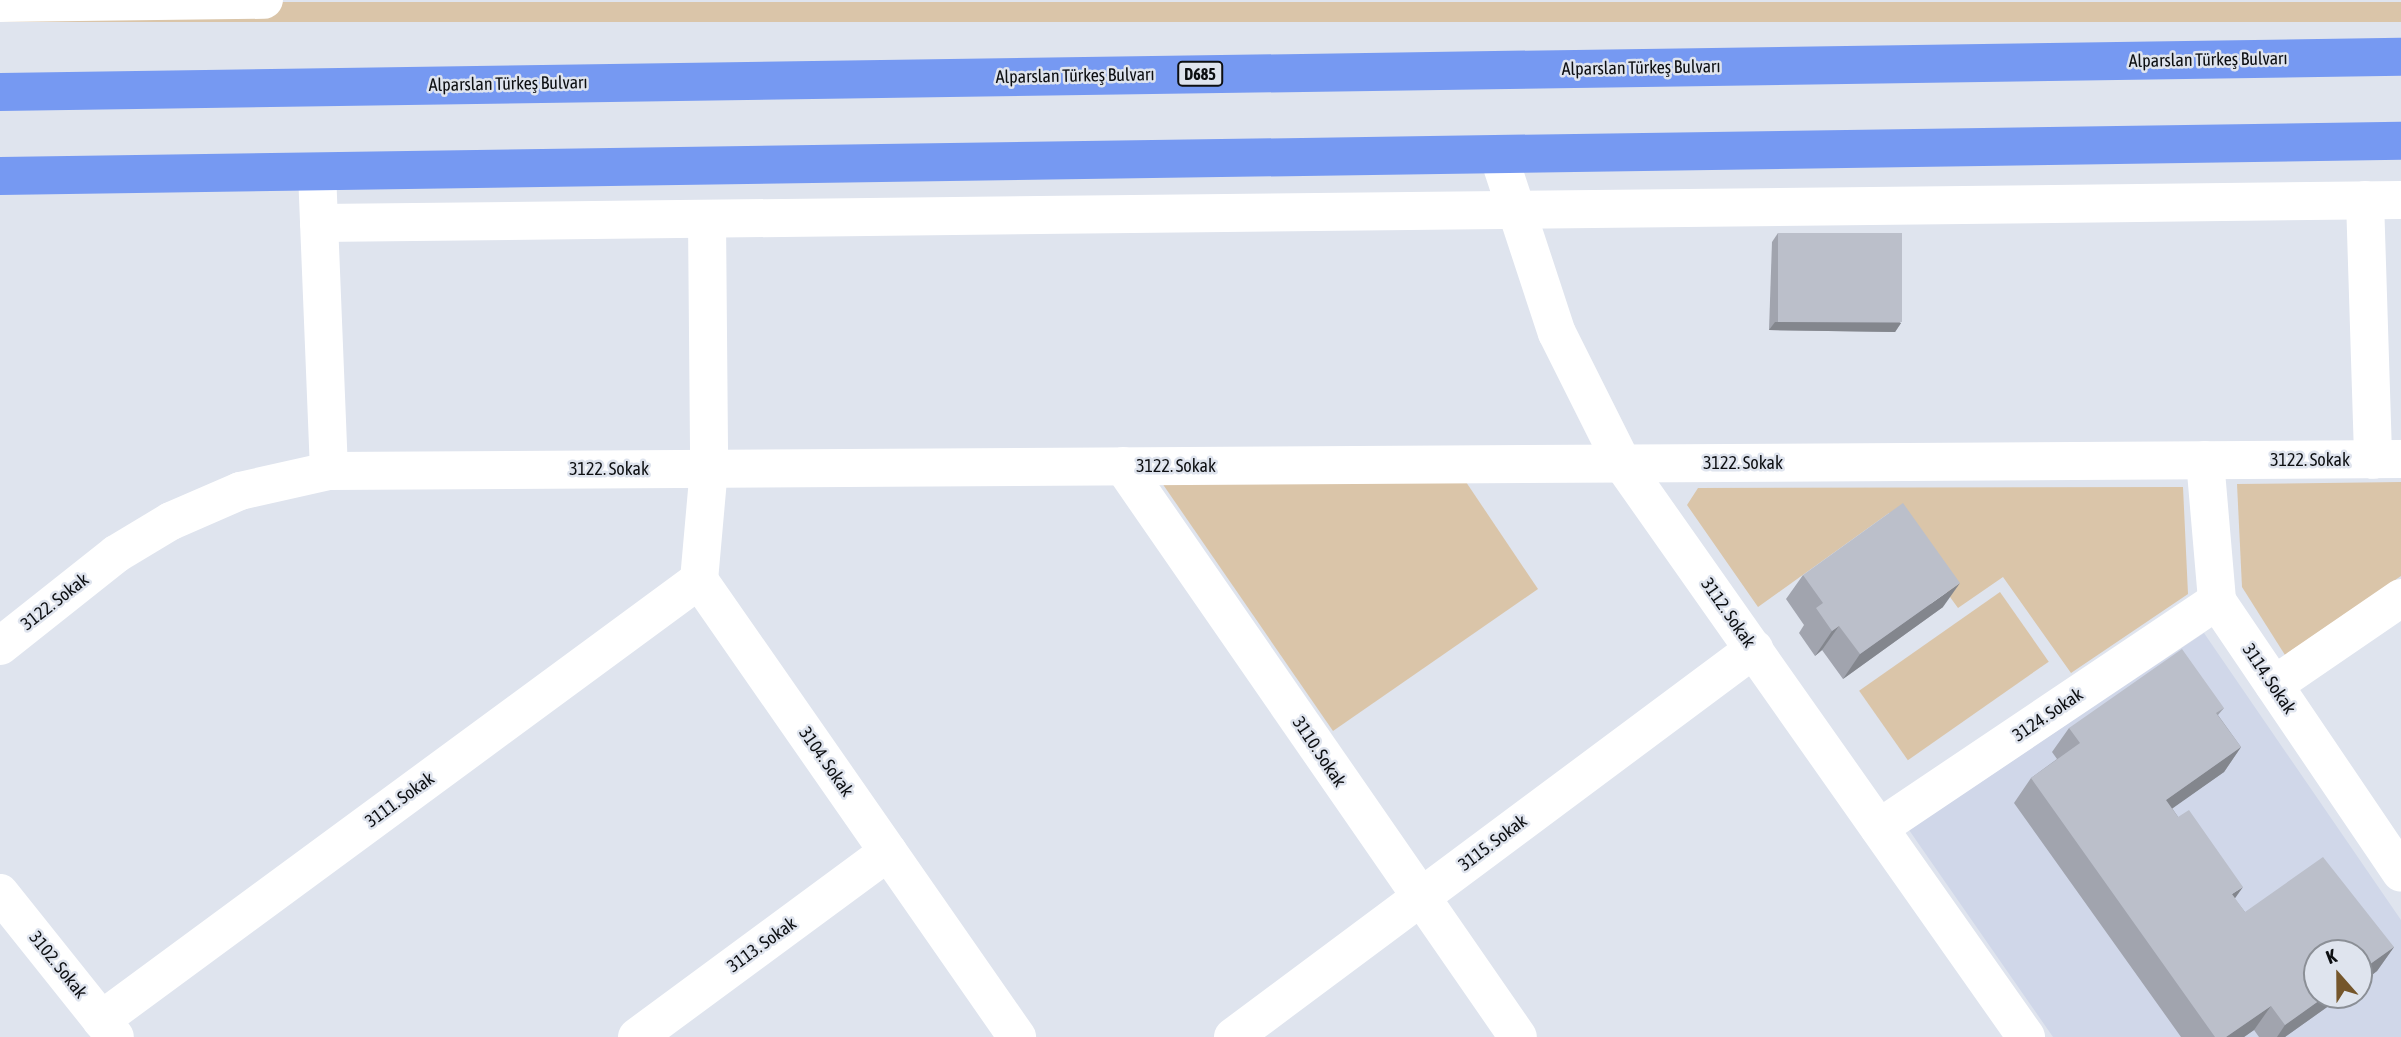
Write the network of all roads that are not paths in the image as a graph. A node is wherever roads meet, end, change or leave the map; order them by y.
1 (264, 0) edge
2 (0, 3) edge
3 (2401, 57) edge
4 (0, 92) edge
5 (2401, 141) edge
6 (1498, 154) junction
7 (317, 172) junction
8 (0, 176) edge
9 (2383, 200) edge
10 (1513, 209) junction
11 (707, 219) junction
12 (319, 223) junction
13 (2387, 459) edge
14 (2205, 460) junction
15 (1622, 463) junction
16 (1123, 466) junction
17 (709, 468) junction
18 (329, 471) junction
19 (699, 580) junction
20 (2401, 598) edge
21 (2217, 601) junction
22 (0, 646) edge
23 (1754, 649) junction
24 (2274, 685) junction
25 (1879, 828) junction
26 (888, 852) junction
27 (2401, 873) edge
28 (0, 893) edge
29 (1420, 898) junction
30 (108, 1028) edge
31 (637, 1037) edge
32 (1017, 1037) edge
33 (1233, 1037) edge
34 (1518, 1037) edge
35 (2026, 1037) edge

1 - 2 street
3 - 4 highway, Alparslan Türkeş Bulvarı / D685
5 - 6 highway
6 - 7 highway
6 - 10 street, 3112. Sokak
7 - 8 highway
7 - 12 street
9 - 10 street
9 - 13 street
10 - 11 street
10 - 15 street, 3112. Sokak
11 - 12 street
11 - 17 street
12 - 18 street
13 - 14 street, 3122. Sokak
14 - 15 street, 3122. Sokak
14 - 21 street, 3114. Sokak
15 - 16 street, 3122. Sokak
15 - 23 street, 3112. Sokak
16 - 17 street, 3122. Sokak
16 - 29 street, 3110. Sokak
17 - 18 street, 3122. Sokak
17 - 19 street
18 - 22 street, 3122. Sokak
19 - 26 street, 3104. Sokak
19 - 30 street, 3111. Sokak
20 - 24 street
21 - 24 street, 3114. Sokak
21 - 25 street, 3124. Sokak
23 - 25 street, 3112. Sokak
23 - 29 street, 3115. Sokak
24 - 27 street, 3114. Sokak
25 - 35 street, 3112. Sokak
26 - 31 street, 3113. Sokak
26 - 32 street, 3104. Sokak
28 - 30 street, 3102. Sokak
29 - 33 street, 3115. Sokak
29 - 34 street, 3110. Sokak

